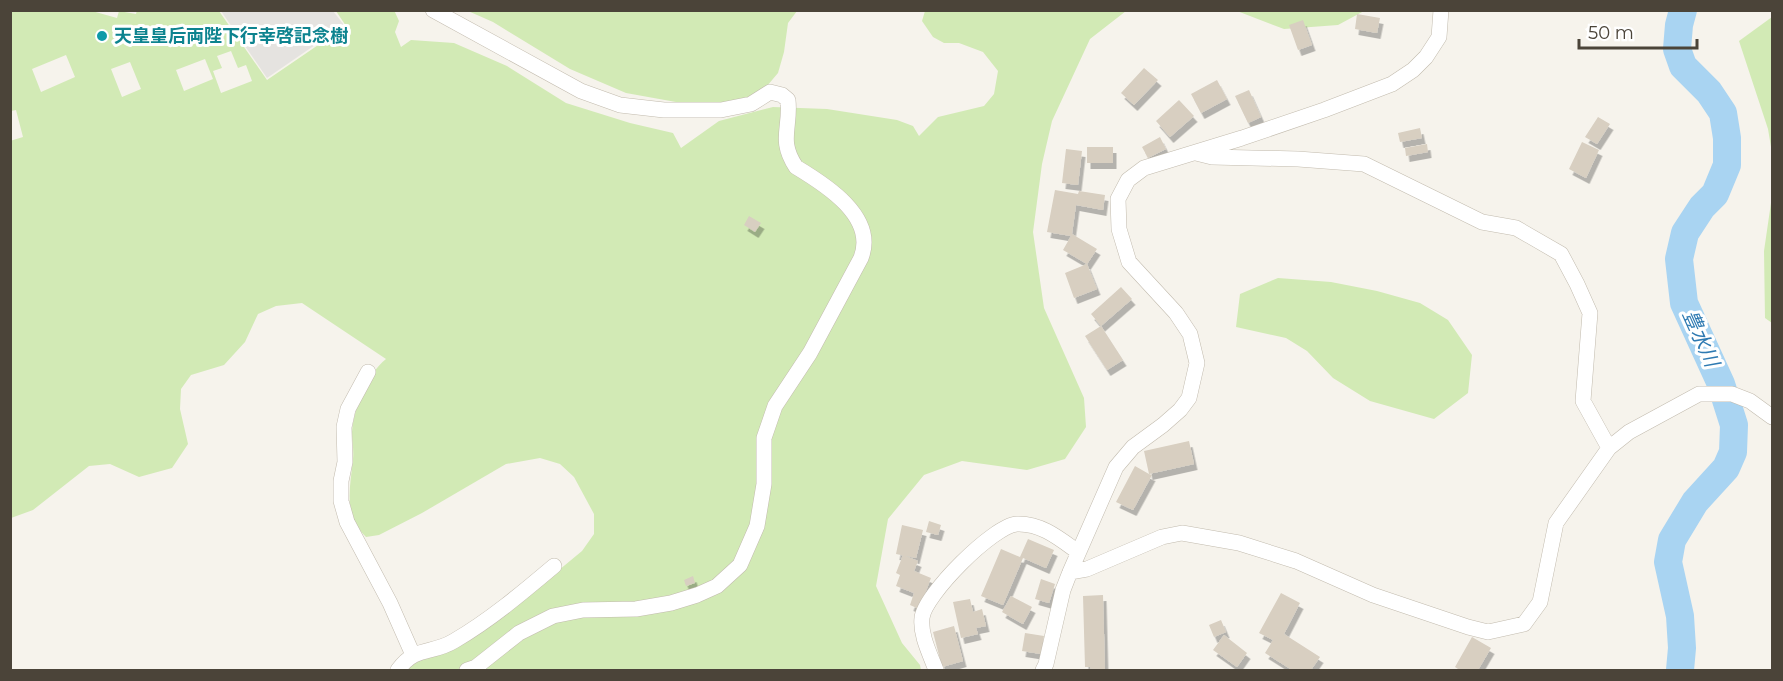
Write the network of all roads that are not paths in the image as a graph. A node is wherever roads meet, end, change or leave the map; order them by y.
1 (433, 10) edge
2 (1441, 10) edge
3 (1193, 152) junction
4 (368, 372) dead end
5 (1773, 417) edge
6 (1609, 448) junction
7 (1078, 552) junction
8 (554, 566) dead end
9 (1070, 572) junction
10 (413, 655) junction
11 (398, 670) edge
12 (467, 670) edge
13 (936, 670) edge
14 (1043, 670) edge

1 - 12 street
2 - 3 street
3 - 6 street
3 - 7 street
4 - 10 street
5 - 6 street
6 - 9 street
7 - 9 street
7 - 13 street
8 - 10 street
9 - 14 street
10 - 11 street

